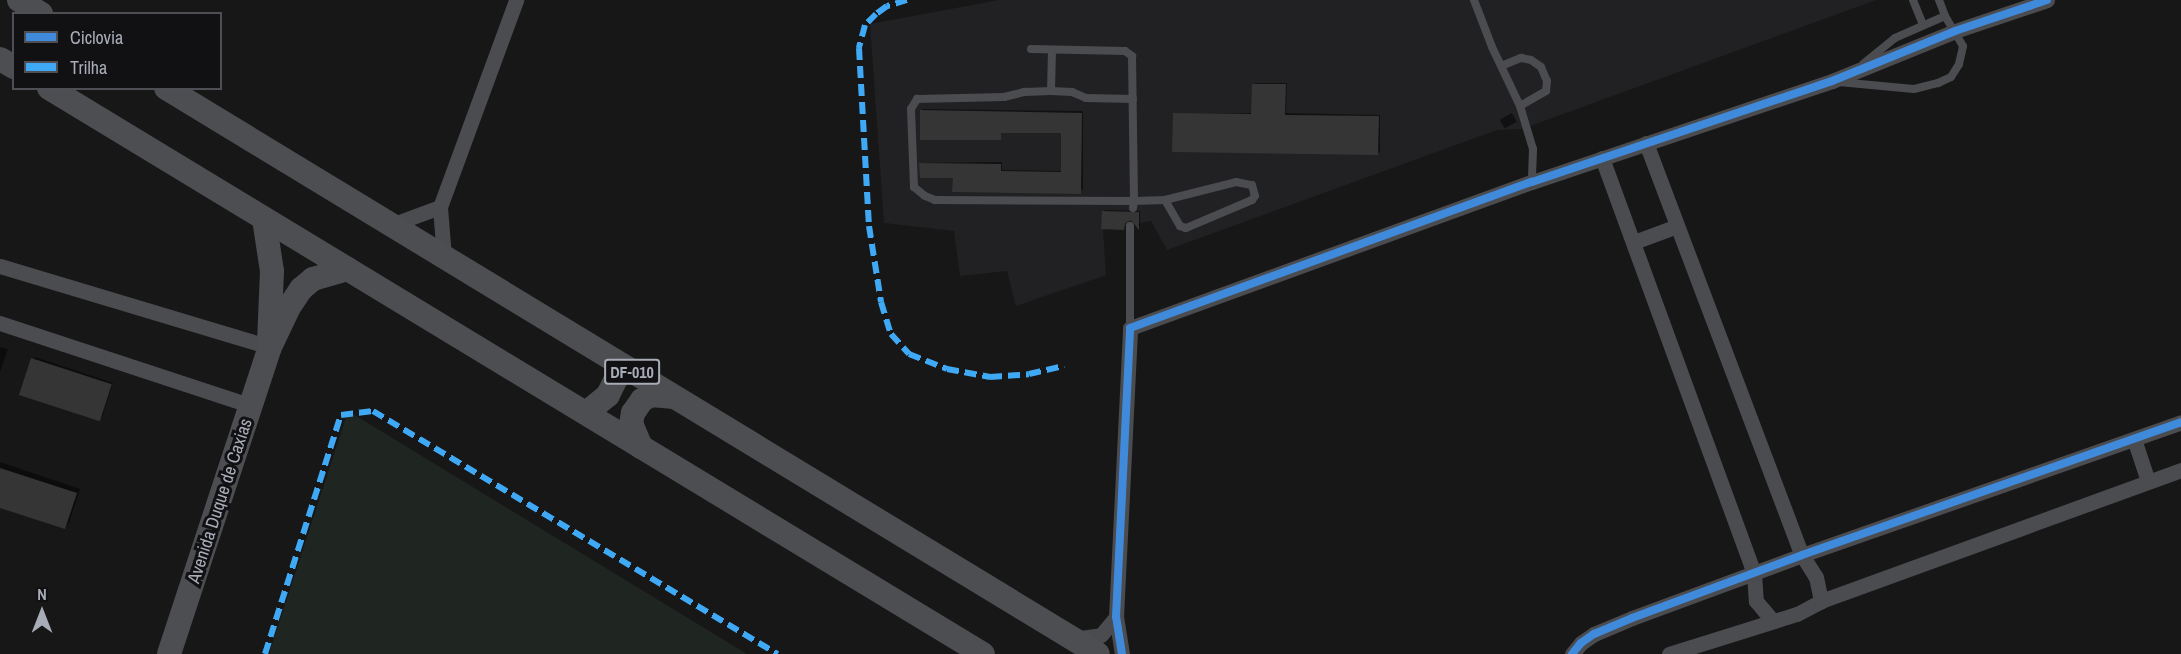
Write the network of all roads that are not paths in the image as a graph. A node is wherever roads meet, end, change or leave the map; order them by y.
1 (19, 0) edge
2 (516, 0) edge
3 (1474, 0) edge
4 (1913, 0) edge
5 (1939, 0) edge
6 (2047, 0) edge
7 (39, 12) edge
8 (1945, 16) junction
9 (1923, 25) junction
10 (1955, 31) junction
11 (1031, 49) dead end
12 (1052, 50) junction
13 (1501, 66) junction
14 (1853, 72) junction
15 (1832, 81) junction
16 (52, 90) edge
17 (169, 90) edge
18 (1051, 91) junction
19 (1132, 99) junction
20 (1520, 106) junction
21 (1646, 142) junction
22 (1602, 158) junction
23 (1532, 182) junction
24 (1165, 200) junction
25 (1133, 204) junction
26 (440, 207) junction
27 (264, 219) junction
28 (392, 225) junction
29 (1130, 226) dead end
30 (1677, 226) junction
31 (1634, 242) junction
32 (444, 256) junction
33 (0, 266) edge
34 (348, 269) junction
35 (0, 323) edge
36 (1130, 328) junction
37 (270, 347) junction
38 (622, 366) junction
39 (674, 397) junction
40 (252, 406) junction
41 (586, 413) junction
42 (2181, 422) edge
43 (2134, 439) junction
44 (640, 447) junction
45 (2181, 470) edge
46 (2148, 481) junction
47 (1802, 555) junction
48 (1754, 574) junction
49 (1821, 601) junction
50 (1116, 617) junction
51 (1773, 621) junction
52 (1073, 639) junction
53 (169, 654) edge
54 (983, 654) edge
55 (1098, 654) edge
56 (1122, 654) edge
57 (1572, 654) edge
58 (1669, 654) edge

1 - 7 main road
2 - 26 street
3 - 13 lane
4 - 9 lane
5 - 8 lane
6 - 10 street
8 - 9 lane
8 - 10 lane
9 - 14 lane
10 - 14 street
10 - 15 lane
11 - 12 lane
12 - 18 lane
12 - 19 lane
13 - 20 lane
13 - 20 lane
14 - 15 street
15 - 21 street
16 - 27 main road
17 - 28 main road, DF-010
18 - 19 lane
18 - 25 lane
19 - 25 lane
20 - 23 lane
21 - 22 street
21 - 30 street
22 - 23 street
22 - 31 street
23 - 36 street
24 - 24 lane
24 - 25 lane
26 - 28 street
26 - 32 street
27 - 34 main road
27 - 37 main road, Avenida Duque de Caxias
28 - 32 main road, DF-010
29 - 36 lane
30 - 31 street
30 - 47 street
31 - 48 street
32 - 38 main road, DF-010
33 - 37 street
34 - 37 main road, Avenida Duque de Caxias
34 - 41 main road
35 - 40 street
36 - 50 street
37 - 40 main road, Avenida Duque de Caxias
38 - 39 main road, DF-010
38 - 41 main road
39 - 44 main road
39 - 52 main road, DF-010
40 - 53 main road, Avenida Duque de Caxias
41 - 44 main road
42 - 43 street
43 - 46 street
43 - 47 street
44 - 54 main road
45 - 46 street
46 - 49 street
47 - 48 street
47 - 49 street
48 - 51 street
48 - 57 street
49 - 51 street
50 - 52 street
50 - 56 street
51 - 58 street
52 - 55 main road, DF-010

